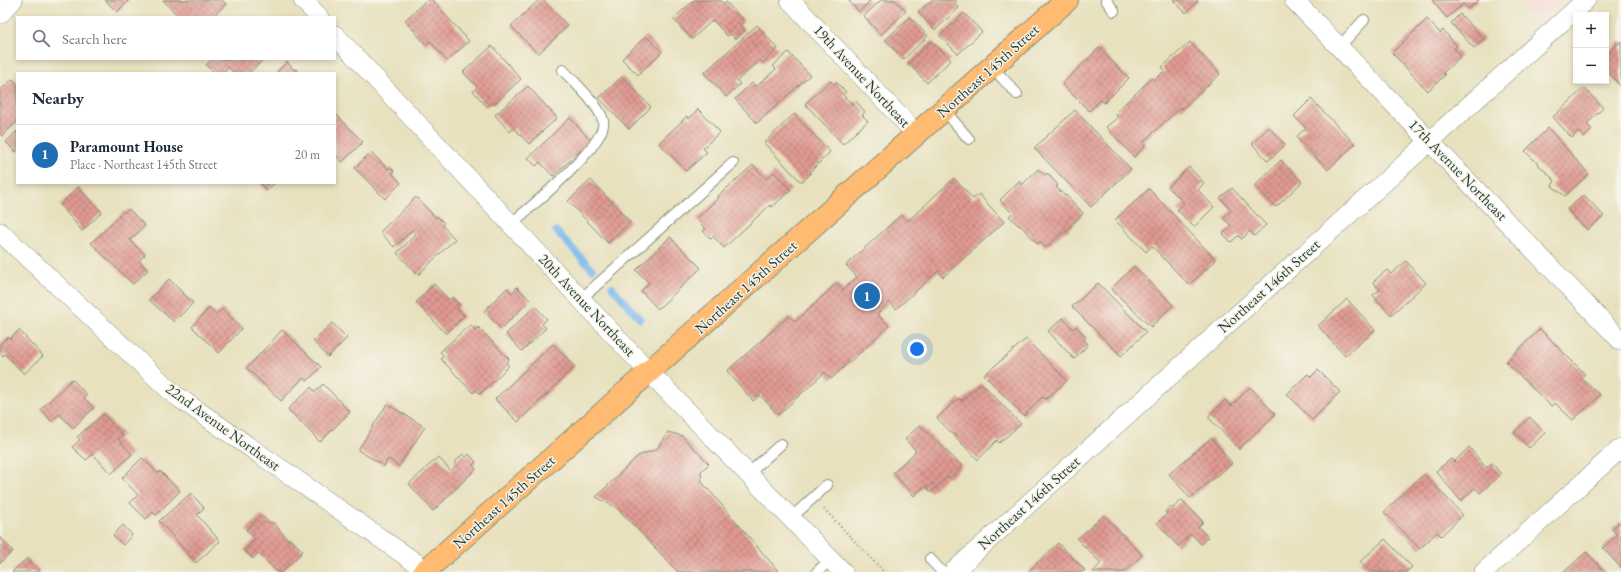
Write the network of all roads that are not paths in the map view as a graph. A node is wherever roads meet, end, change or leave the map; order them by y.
1 (13, 0) edge
2 (303, 0) edge
3 (790, 0) edge
4 (1067, 0) edge
5 (1106, 0) edge
6 (1294, 0) edge
7 (1586, 0) edge
8 (1114, 11) dead end
9 (0, 14) edge
10 (318, 16) edge
11 (1364, 20) dead end
12 (336, 36) edge
13 (1339, 47) junction
14 (992, 67) junction
15 (563, 70) dead end
16 (1017, 94) dead end
17 (944, 110) junction
18 (917, 135) junction
19 (969, 139) dead end
20 (1430, 140) junction
21 (733, 163) dead end
22 (511, 224) junction
23 (0, 232) edge
24 (581, 299) junction
25 (1621, 341) edge
26 (650, 372) junction
27 (781, 444) dead end
28 (1621, 448) edge
29 (748, 474) junction
30 (827, 485) dead end
31 (791, 518) junction
32 (930, 559) dead end
33 (837, 565) edge
34 (425, 571) edge
35 (817, 572) edge
36 (942, 572) edge
37 (953, 572) edge
38 (1484, 572) edge

1 - 9 street
2 - 10 street
3 - 18 street, 19th Avenue Northeast
4 - 14 main road, Northeast 145th Street
5 - 8 lane
6 - 13 street, 17th Avenue Northeast
7 - 20 street, Northeast 146th Street
11 - 13 lane
12 - 22 street, 20th Avenue Northeast
13 - 20 street, 17th Avenue Northeast
14 - 16 lane
14 - 17 main road, Northeast 145th Street
15 - 22 lane
17 - 18 main road, Northeast 145th Street
17 - 19 lane
18 - 26 main road, Northeast 145th Street
20 - 25 street, 17th Avenue Northeast
20 - 37 street, Northeast 146th Street
21 - 24 lane
22 - 24 street, 20th Avenue Northeast
23 - 34 street, 22nd Avenue Northeast
24 - 26 street, 20th Avenue Northeast
26 - 29 street, 20th Avenue Northeast
26 - 34 main road, Northeast 145th Street
27 - 29 lane
28 - 38 street
29 - 31 street, 20th Avenue Northeast
30 - 31 lane
31 - 33 street, 20th Avenue Northeast
32 - 36 lane
33 - 35 lane

